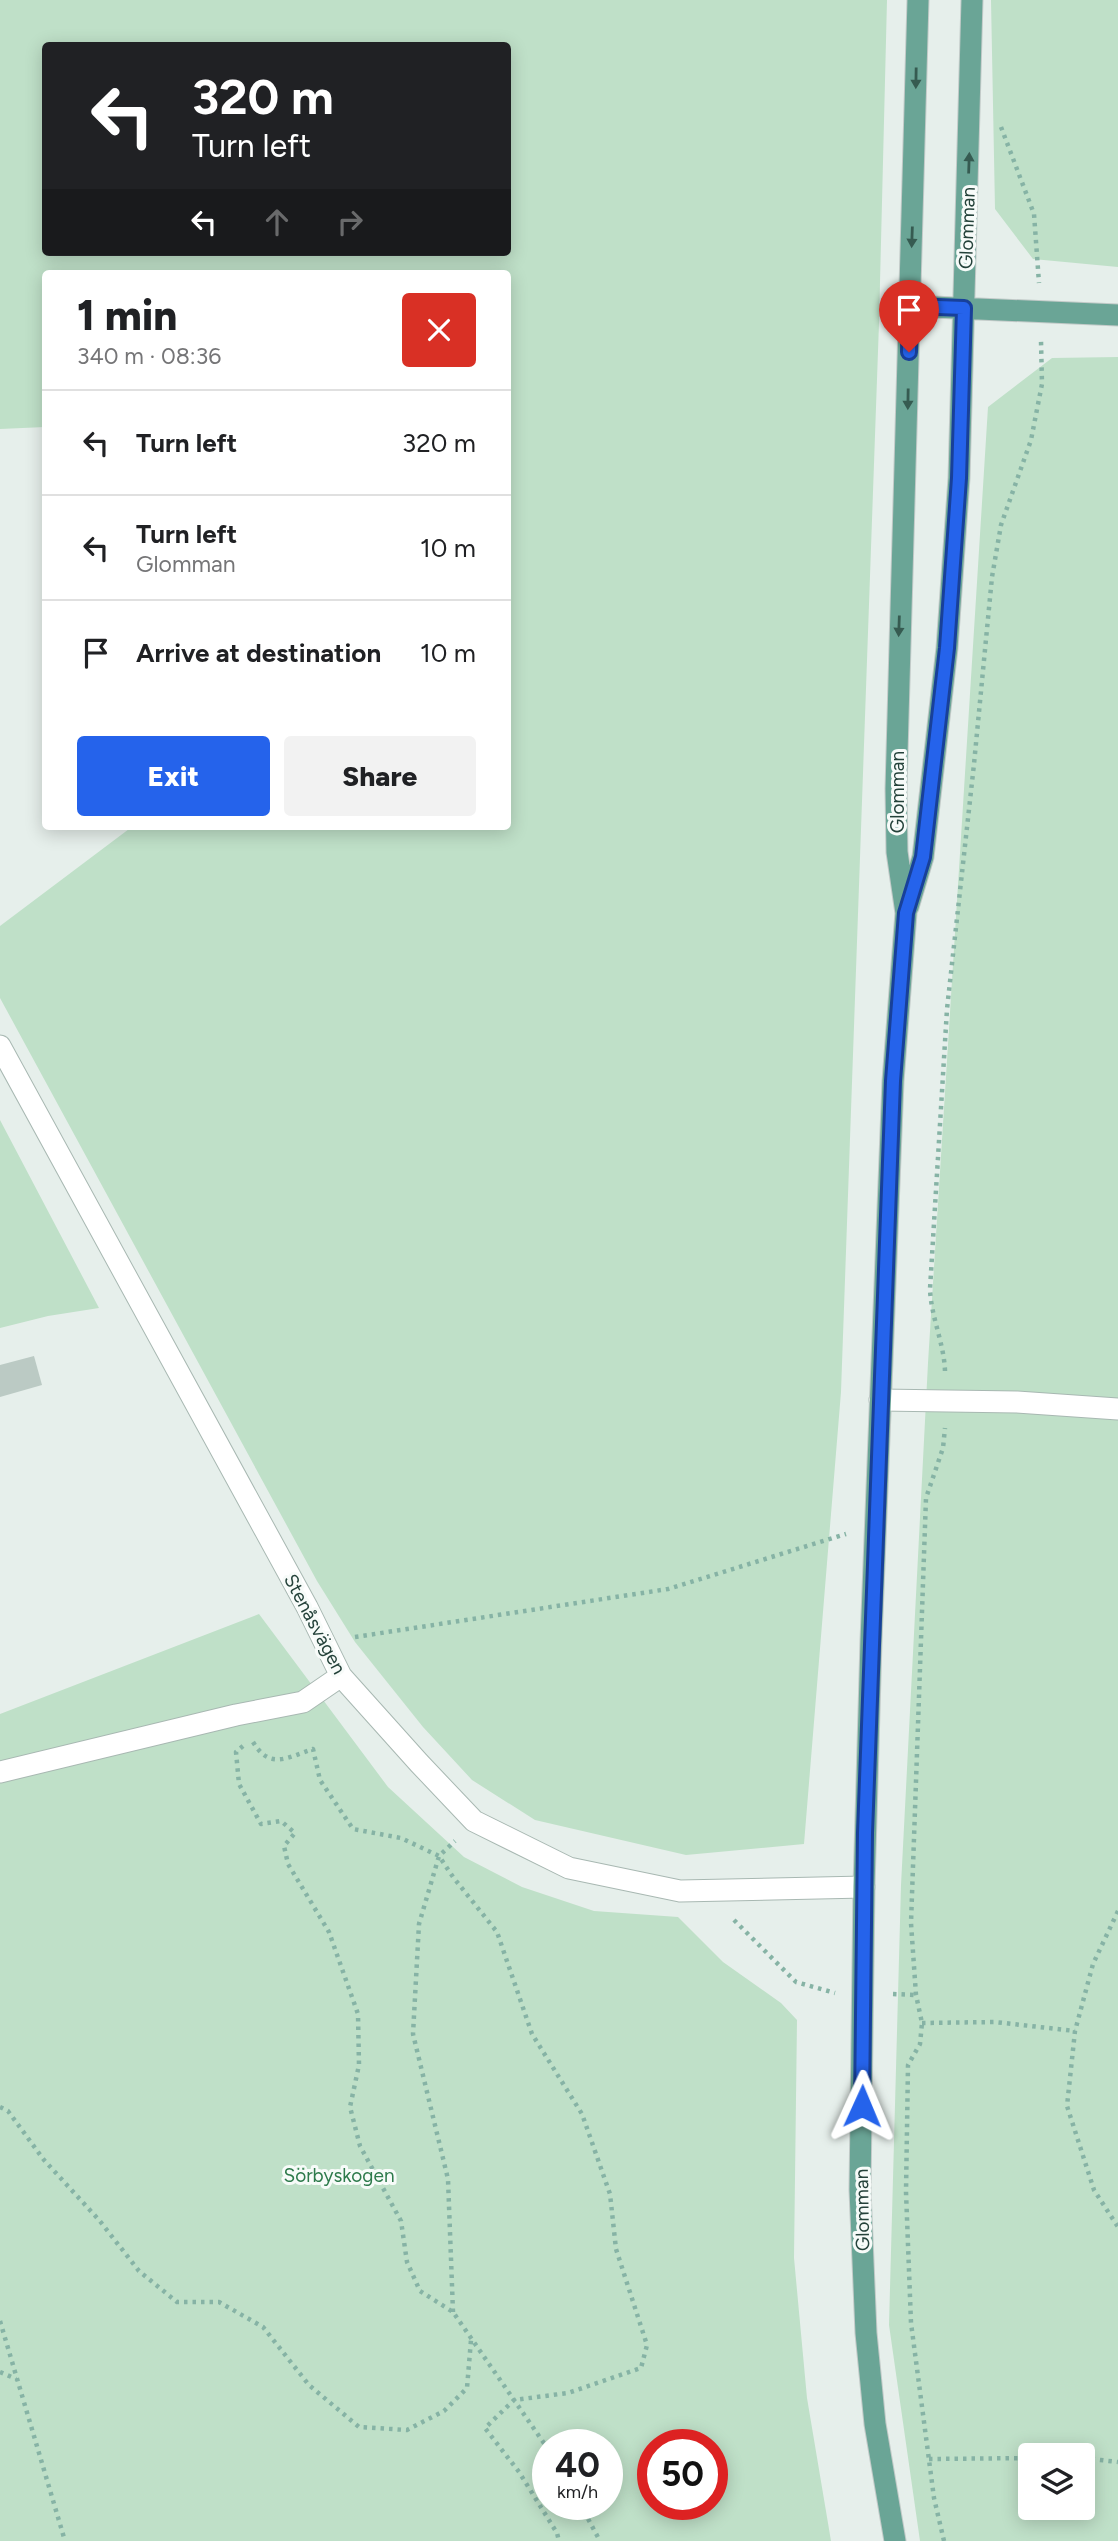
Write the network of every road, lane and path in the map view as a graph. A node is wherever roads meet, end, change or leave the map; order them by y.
1 (918, 0) edge
2 (972, 0) edge
3 (1000, 121) dead end
4 (910, 306) junction
5 (964, 308) junction
6 (1040, 311) junction
7 (1118, 315) edge
8 (906, 913) junction
9 (0, 1046) edge
10 (880, 1400) junction
11 (947, 1401) junction
12 (1118, 1409) edge
13 (876, 1524) junction
14 (324, 1642) junction
15 (341, 1676) junction
16 (0, 1772) edge
17 (474, 1821) junction
18 (439, 1856) junction
19 (864, 1888) junction
20 (708, 1891) junction
21 (1118, 1911) edge
22 (864, 1994) junction
23 (916, 1995) junction
24 (922, 2024) junction
25 (1075, 2031) junction
26 (0, 2107) edge
27 (1118, 2227) edge
28 (453, 2312) junction
29 (0, 2321) edge
30 (471, 2339) junction
31 (0, 2372) edge
32 (17, 2379) junction
33 (514, 2400) junction
34 (534, 2429) edge
35 (1018, 2458) edge
36 (929, 2459) junction
37 (1095, 2459) edge
38 (1118, 2462) edge
39 (589, 2520) edge
40 (65, 2541) edge
41 (559, 2541) edge
42 (600, 2541) edge
43 (895, 2541) edge
44 (944, 2541) edge

1 -> 4 main road, Glomman
5 -> 2 main road, Glomman
3 - 6 path
4 - 5 main road
4 -> 8 main road, Glomman
5 - 6 main road
5 - 8 main road, Glomman
6 - 7 main road
6 - 11 path
8 - 10 main road, Glomman
9 - 14 street, Stenåsvägen
10 - 11 street
10 - 13 main road, Glomman
11 - 12 street
11 - 23 path
13 - 14 path
13 - 19 main road, Glomman
14 - 15 street, Stenåsvägen
15 - 16 street
15 - 17 street, Stenåsvägen
17 - 18 path
17 - 20 street, Stenåsvägen
18 - 28 path
18 - 28 path
18 - 33 path
19 - 20 street, Stenåsvägen
19 - 22 main road, Glomman
20 - 22 path
21 - 25 path
22 - 23 path
22 - 43 main road, Glomman
23 - 24 path
24 - 25 path
24 - 36 path
25 - 27 path
26 - 30 path
28 - 30 path
29 - 32 path
30 - 33 path
31 - 32 path
32 - 40 path
33 - 34 path
33 - 41 path
35 - 36 path
36 - 44 path
37 - 38 path
39 - 42 path

